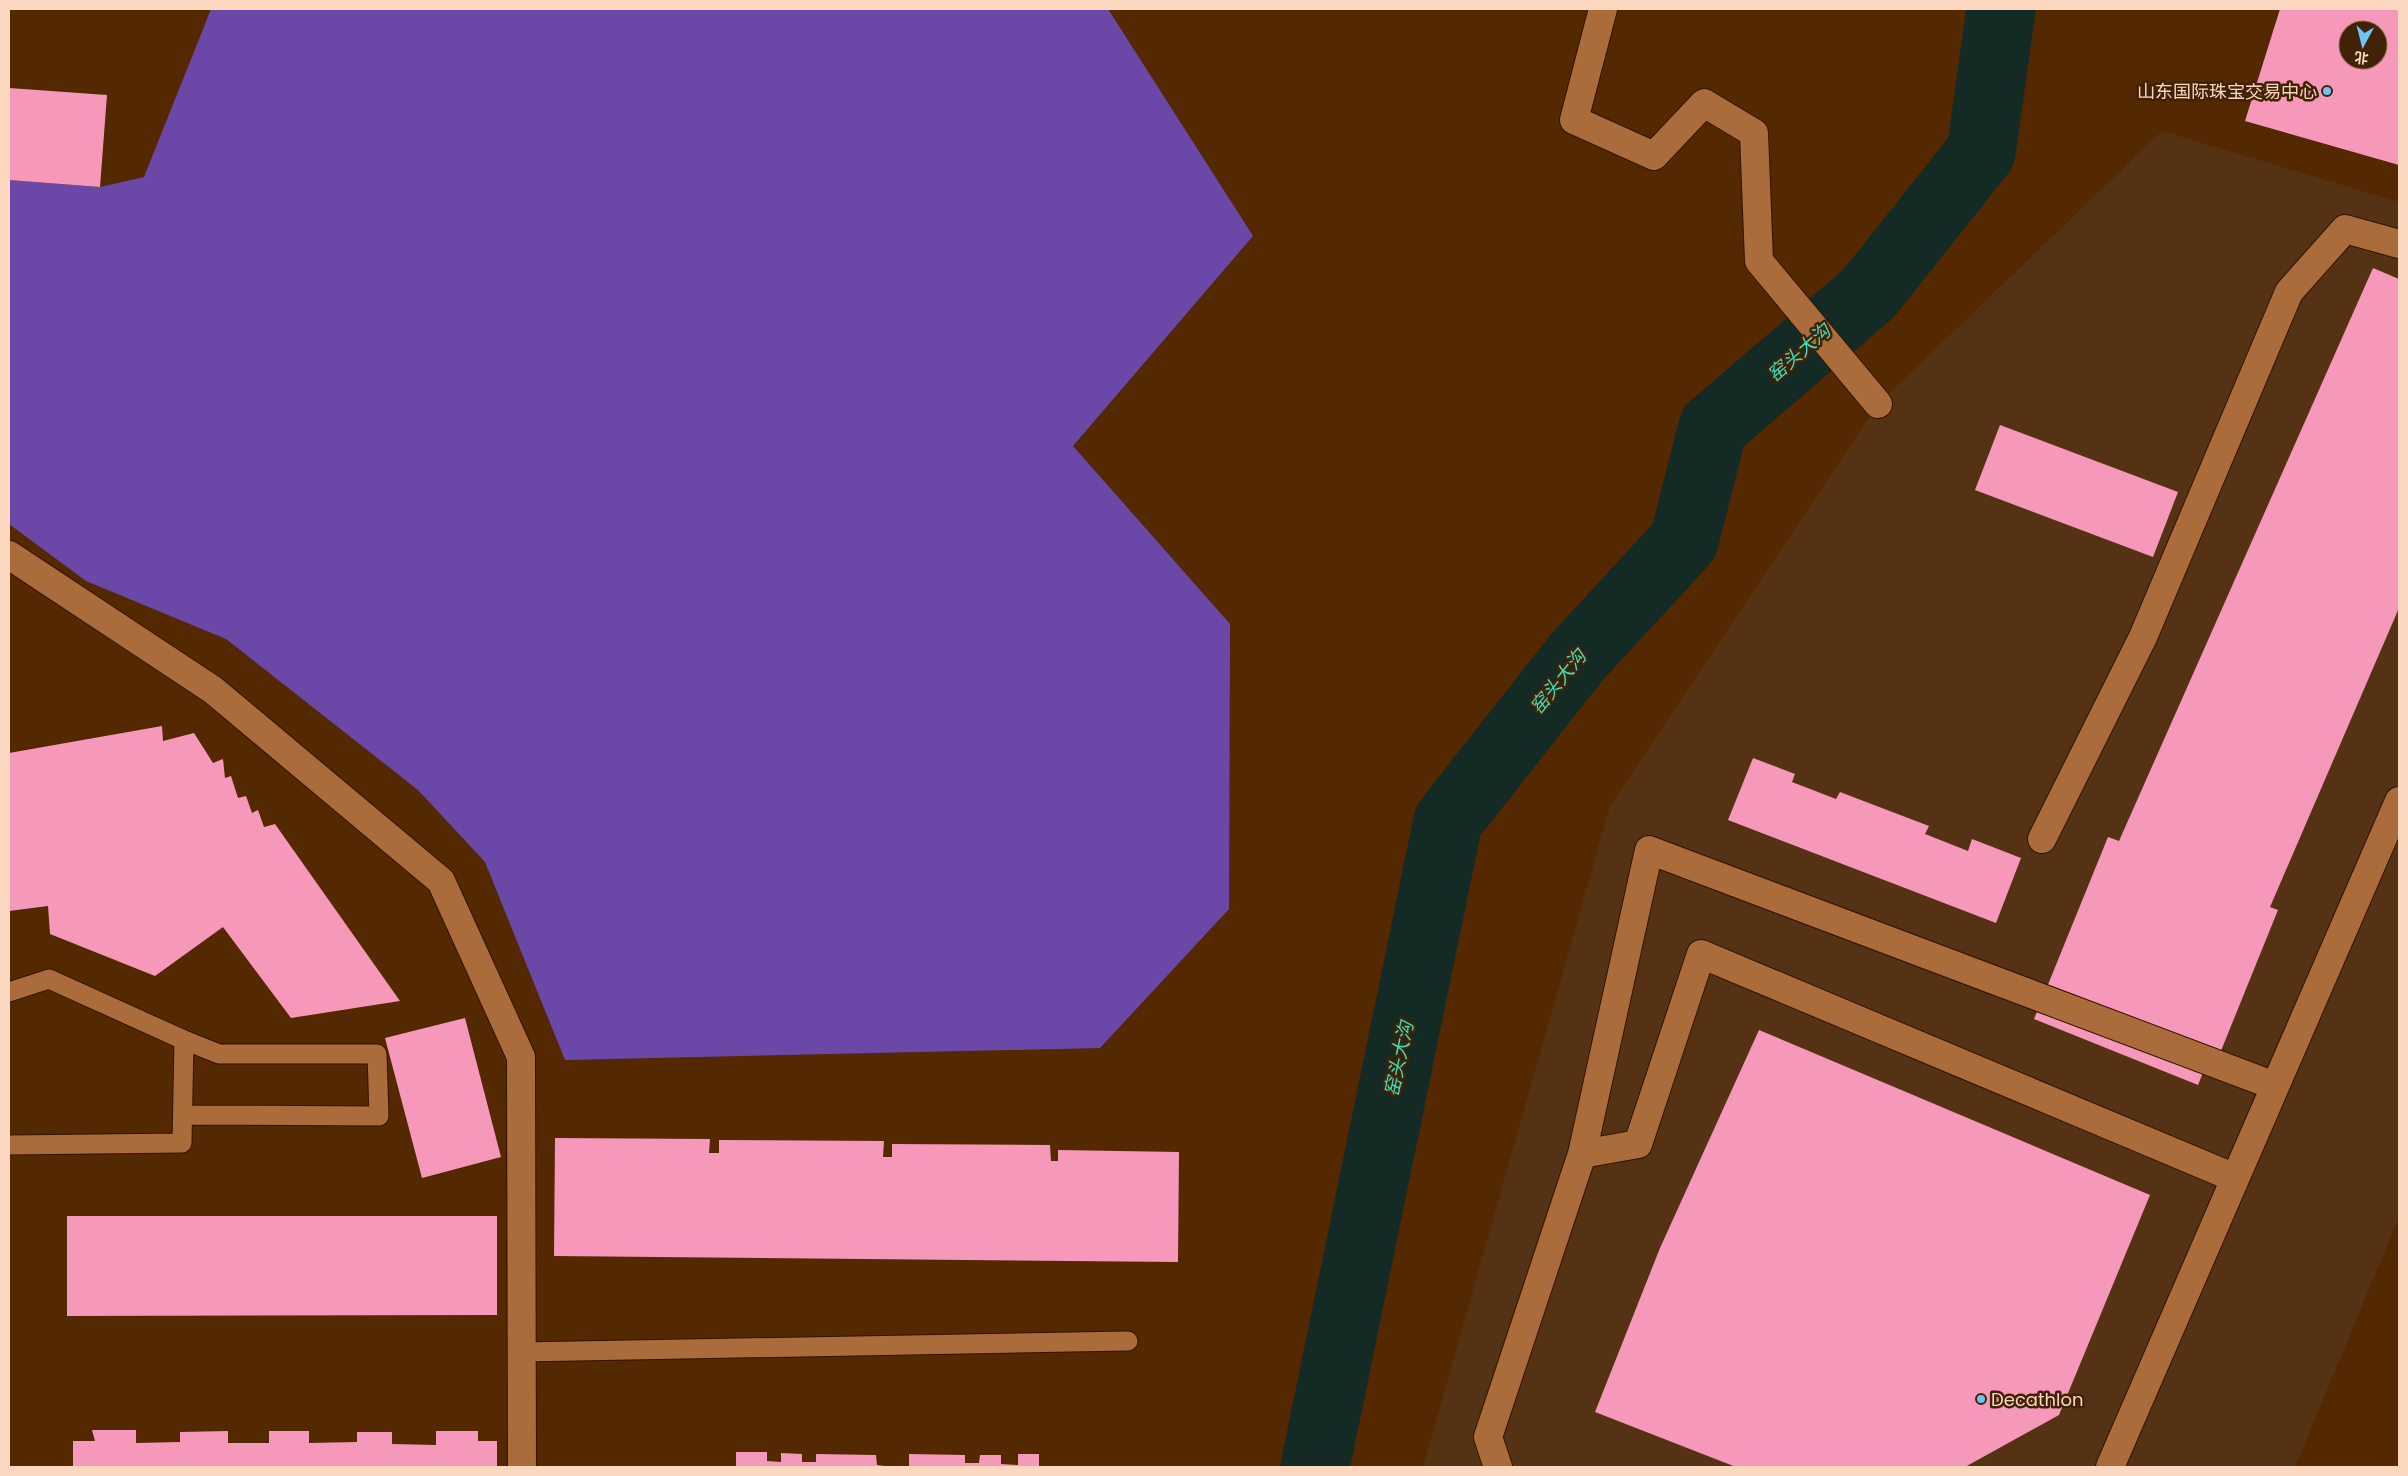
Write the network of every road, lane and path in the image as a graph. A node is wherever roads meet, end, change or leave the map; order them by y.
1 (1603, 9) edge
2 (2399, 244) edge
3 (1878, 404) dead end
4 (9, 555) edge
5 (2399, 800) edge
6 (2042, 839) dead end
7 (9, 992) edge
8 (184, 1040) junction
9 (2275, 1086) junction
10 (183, 1115) junction
11 (9, 1145) edge
12 (1582, 1154) junction
13 (2235, 1178) junction
14 (1128, 1341) dead end
15 (522, 1352) junction
16 (522, 1467) edge
17 (1498, 1467) edge
18 (2110, 1467) edge

1 - 3 street
2 - 6 street
4 - 15 street
5 - 9 street
7 - 8 lane
8 - 10 lane
8 - 10 lane
9 - 12 street
9 - 13 street
10 - 11 lane
12 - 13 street
12 - 17 street
13 - 18 street
14 - 15 lane
15 - 16 street

